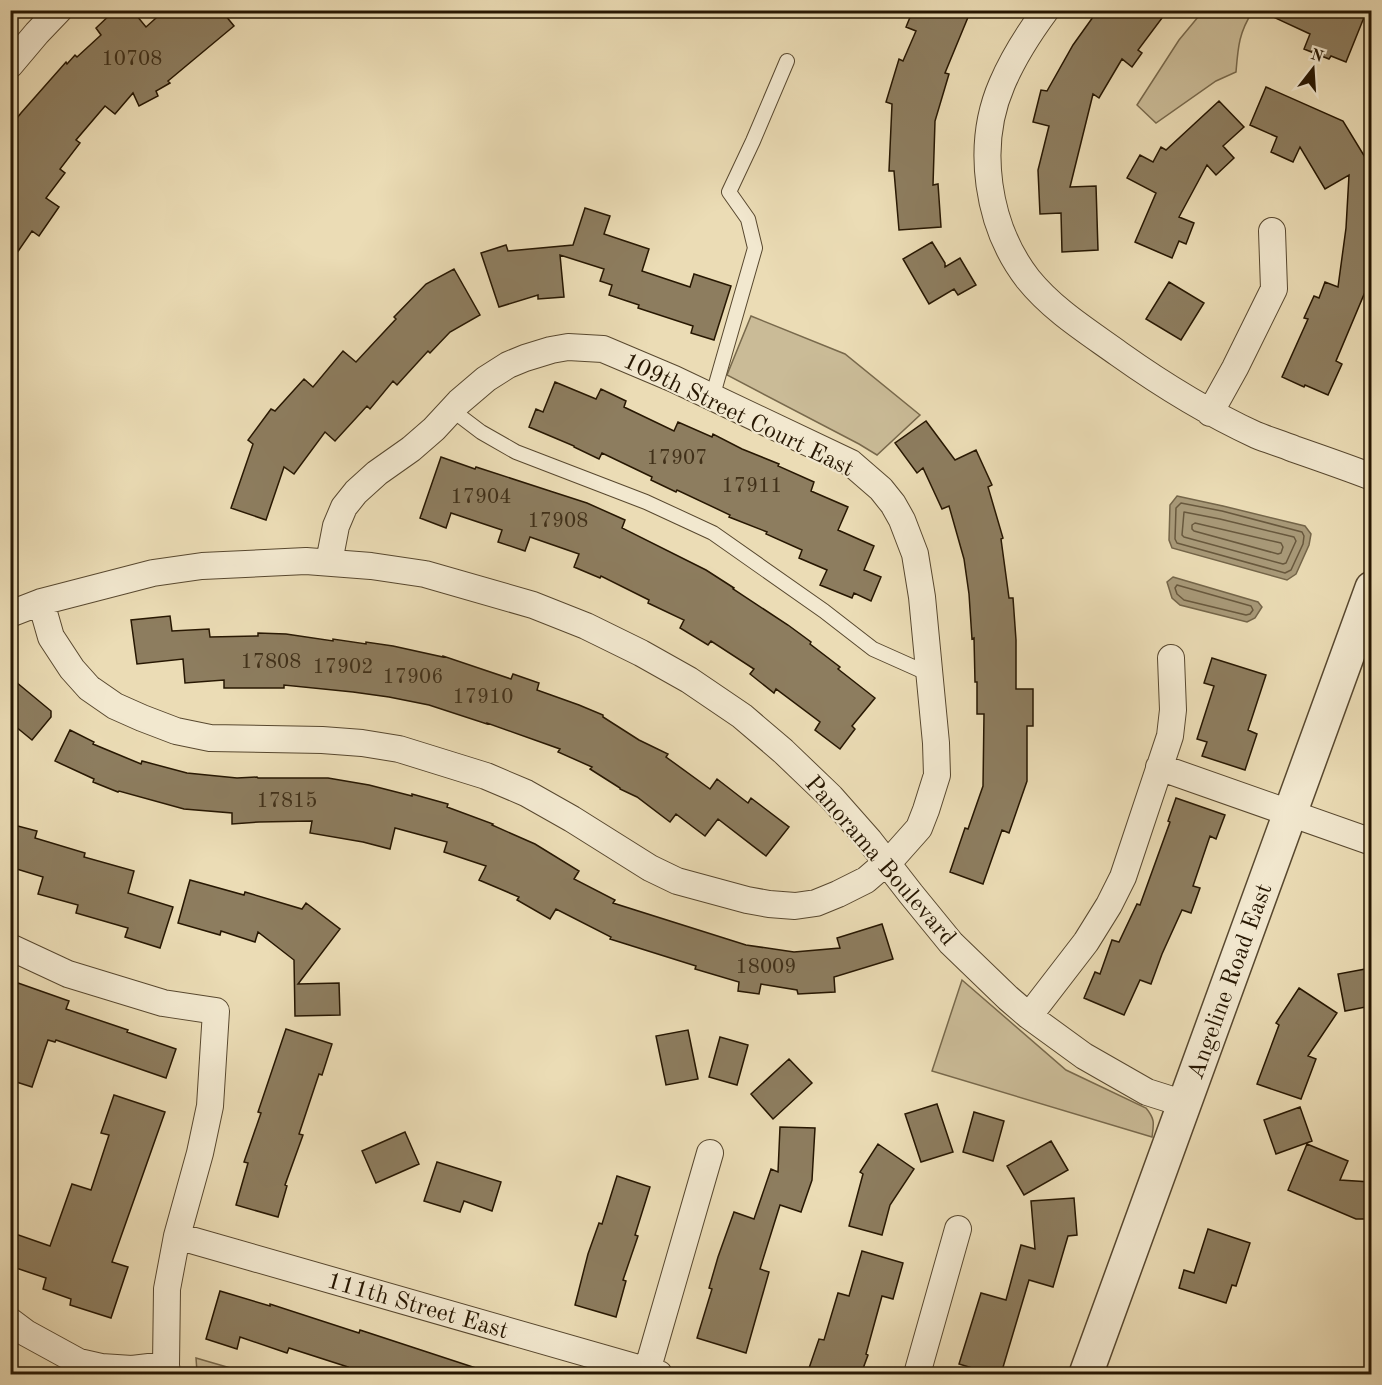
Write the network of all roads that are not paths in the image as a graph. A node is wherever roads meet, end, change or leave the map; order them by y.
1 (59, 10) edge
2 (1046, 10) edge
3 (787, 61) dead end
4 (10, 65) edge
5 (1272, 231) dead end
6 (712, 398) junction
7 (452, 410) junction
8 (1210, 413) junction
9 (1371, 477) edge
10 (329, 562) junction
11 (1371, 588) edge
12 (41, 602) junction
13 (10, 614) edge
14 (1171, 658) dead end
15 (929, 674) junction
16 (1159, 767) junction
17 (1290, 813) junction
18 (1371, 842) edge
19 (886, 862) junction
20 (10, 947) edge
21 (1029, 1016) junction
22 (1185, 1104) junction
23 (710, 1153) dead end
24 (958, 1230) dead end
25 (177, 1236) junction
26 (10, 1321) edge
27 (166, 1370) edge
28 (653, 1373) edge
29 (917, 1374) edge
30 (1086, 1374) edge

1 - 4 street
2 - 8 street
3 - 6 lane
5 - 8 street
6 - 7 street, 109th Street Court East
6 - 15 street, 109th Street Court East
7 - 10 street, 109th Street Court East
7 - 15 lane
8 - 9 street
10 - 12 street, Panorama Boulevard
10 - 19 street, Panorama Boulevard
11 - 17 street, Angeline Road East
12 - 13 street, Panorama Boulevard
12 - 19 street, 109th Street Court East
14 - 16 street
15 - 19 street, 109th Street Court East
16 - 17 street
16 - 21 street
17 - 18 street
17 - 22 street, Angeline Road East
19 - 21 street, Panorama Boulevard
20 - 25 street
21 - 22 street, Panorama Boulevard
22 - 30 street, Angeline Road East
23 - 28 street
24 - 29 street
25 - 27 street
25 - 28 street, 111th Street East
26 - 27 street

